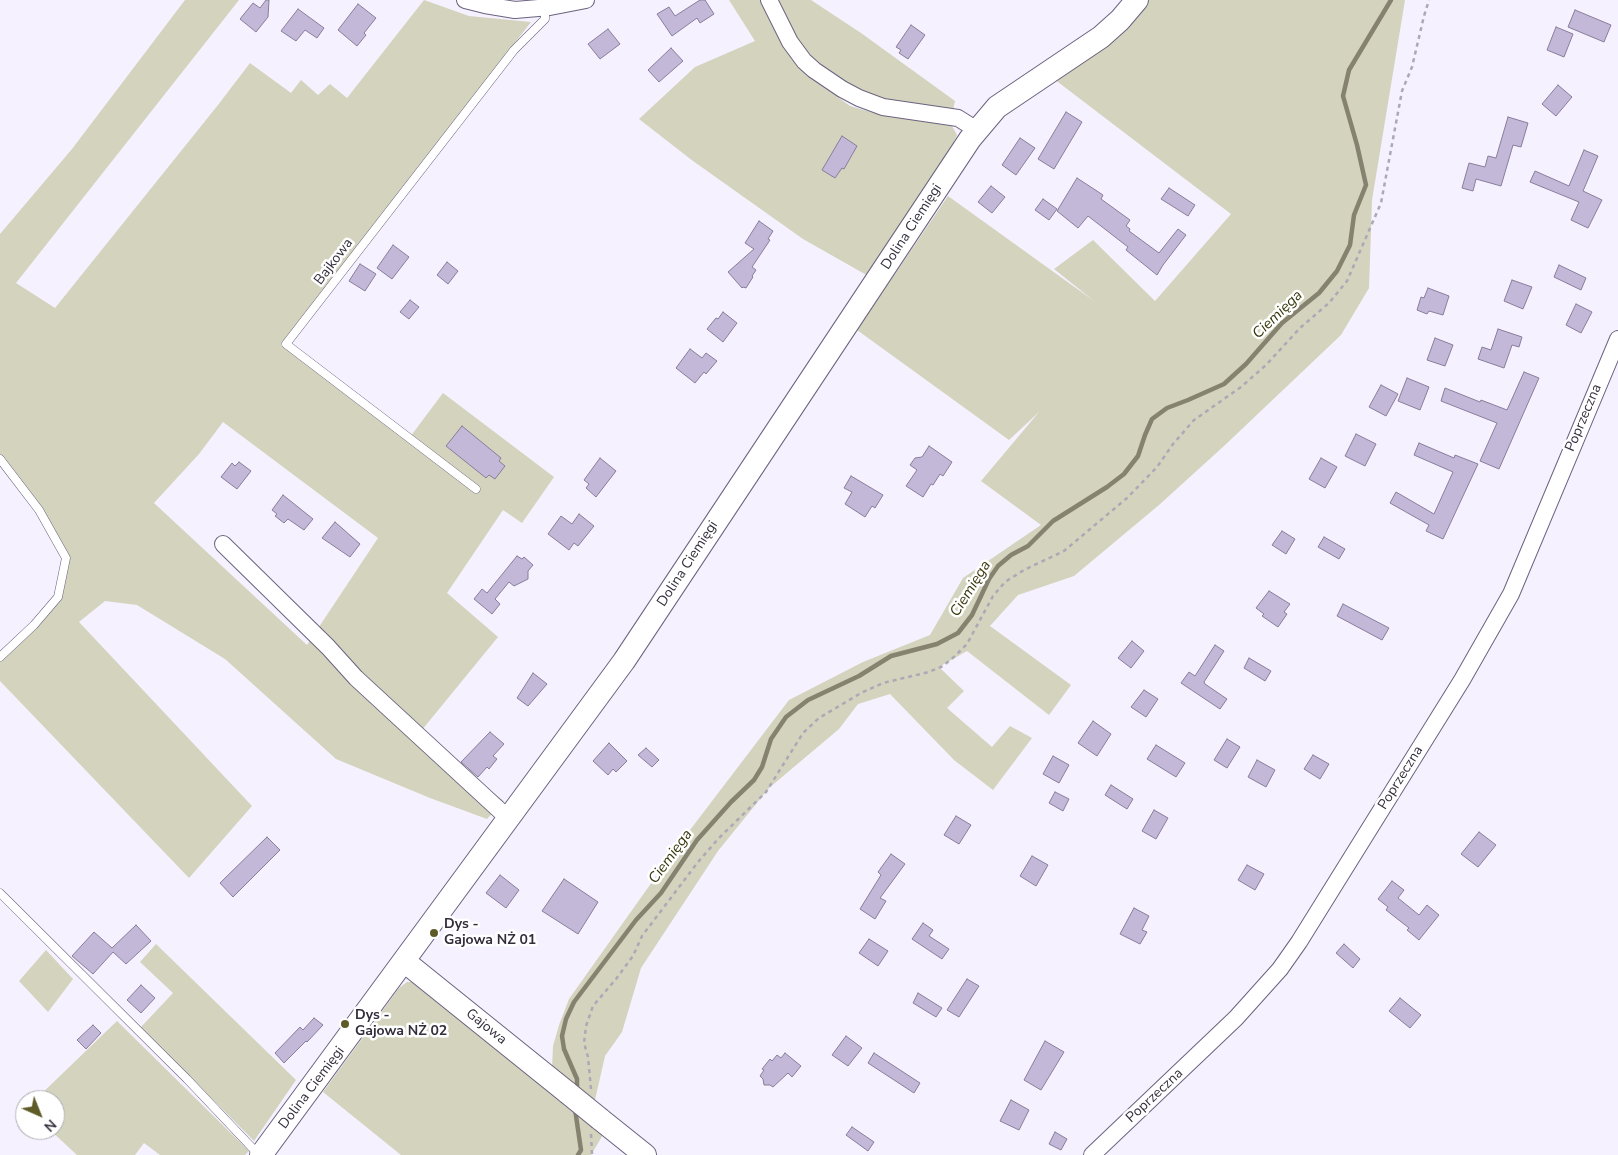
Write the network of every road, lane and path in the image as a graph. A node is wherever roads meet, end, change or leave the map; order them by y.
1 (465, 0) edge
2 (586, 0) edge
3 (769, 0) edge
4 (1137, 0) edge
5 (1429, 0) edge
6 (545, 8) junction
7 (977, 130) junction
8 (1618, 339) edge
9 (0, 460) edge
10 (476, 489) dead end
11 (223, 544) dead end
12 (0, 657) edge
13 (509, 820) junction
14 (0, 893) edge
15 (404, 961) junction
16 (591, 1095) dead end
17 (595, 1125) junction
18 (260, 1155) edge
19 (592, 1155) edge
20 (645, 1155) edge
21 (1092, 1155) edge

1 - 6 street
2 - 6 street
3 - 7 street
4 - 7 street, Dolina Ciemięgi
5 - 16 path
6 - 10 lane, Bajkowa
7 - 13 street, Dolina Ciemięgi
8 - 21 street, Poprzeczna
9 - 12 lane
11 - 13 street
13 - 15 street, Dolina Ciemięgi
14 - 18 lane
15 - 17 street, Gajowa, bridge
15 - 18 street, Dolina Ciemięgi
17 - 19 path
17 - 20 street

